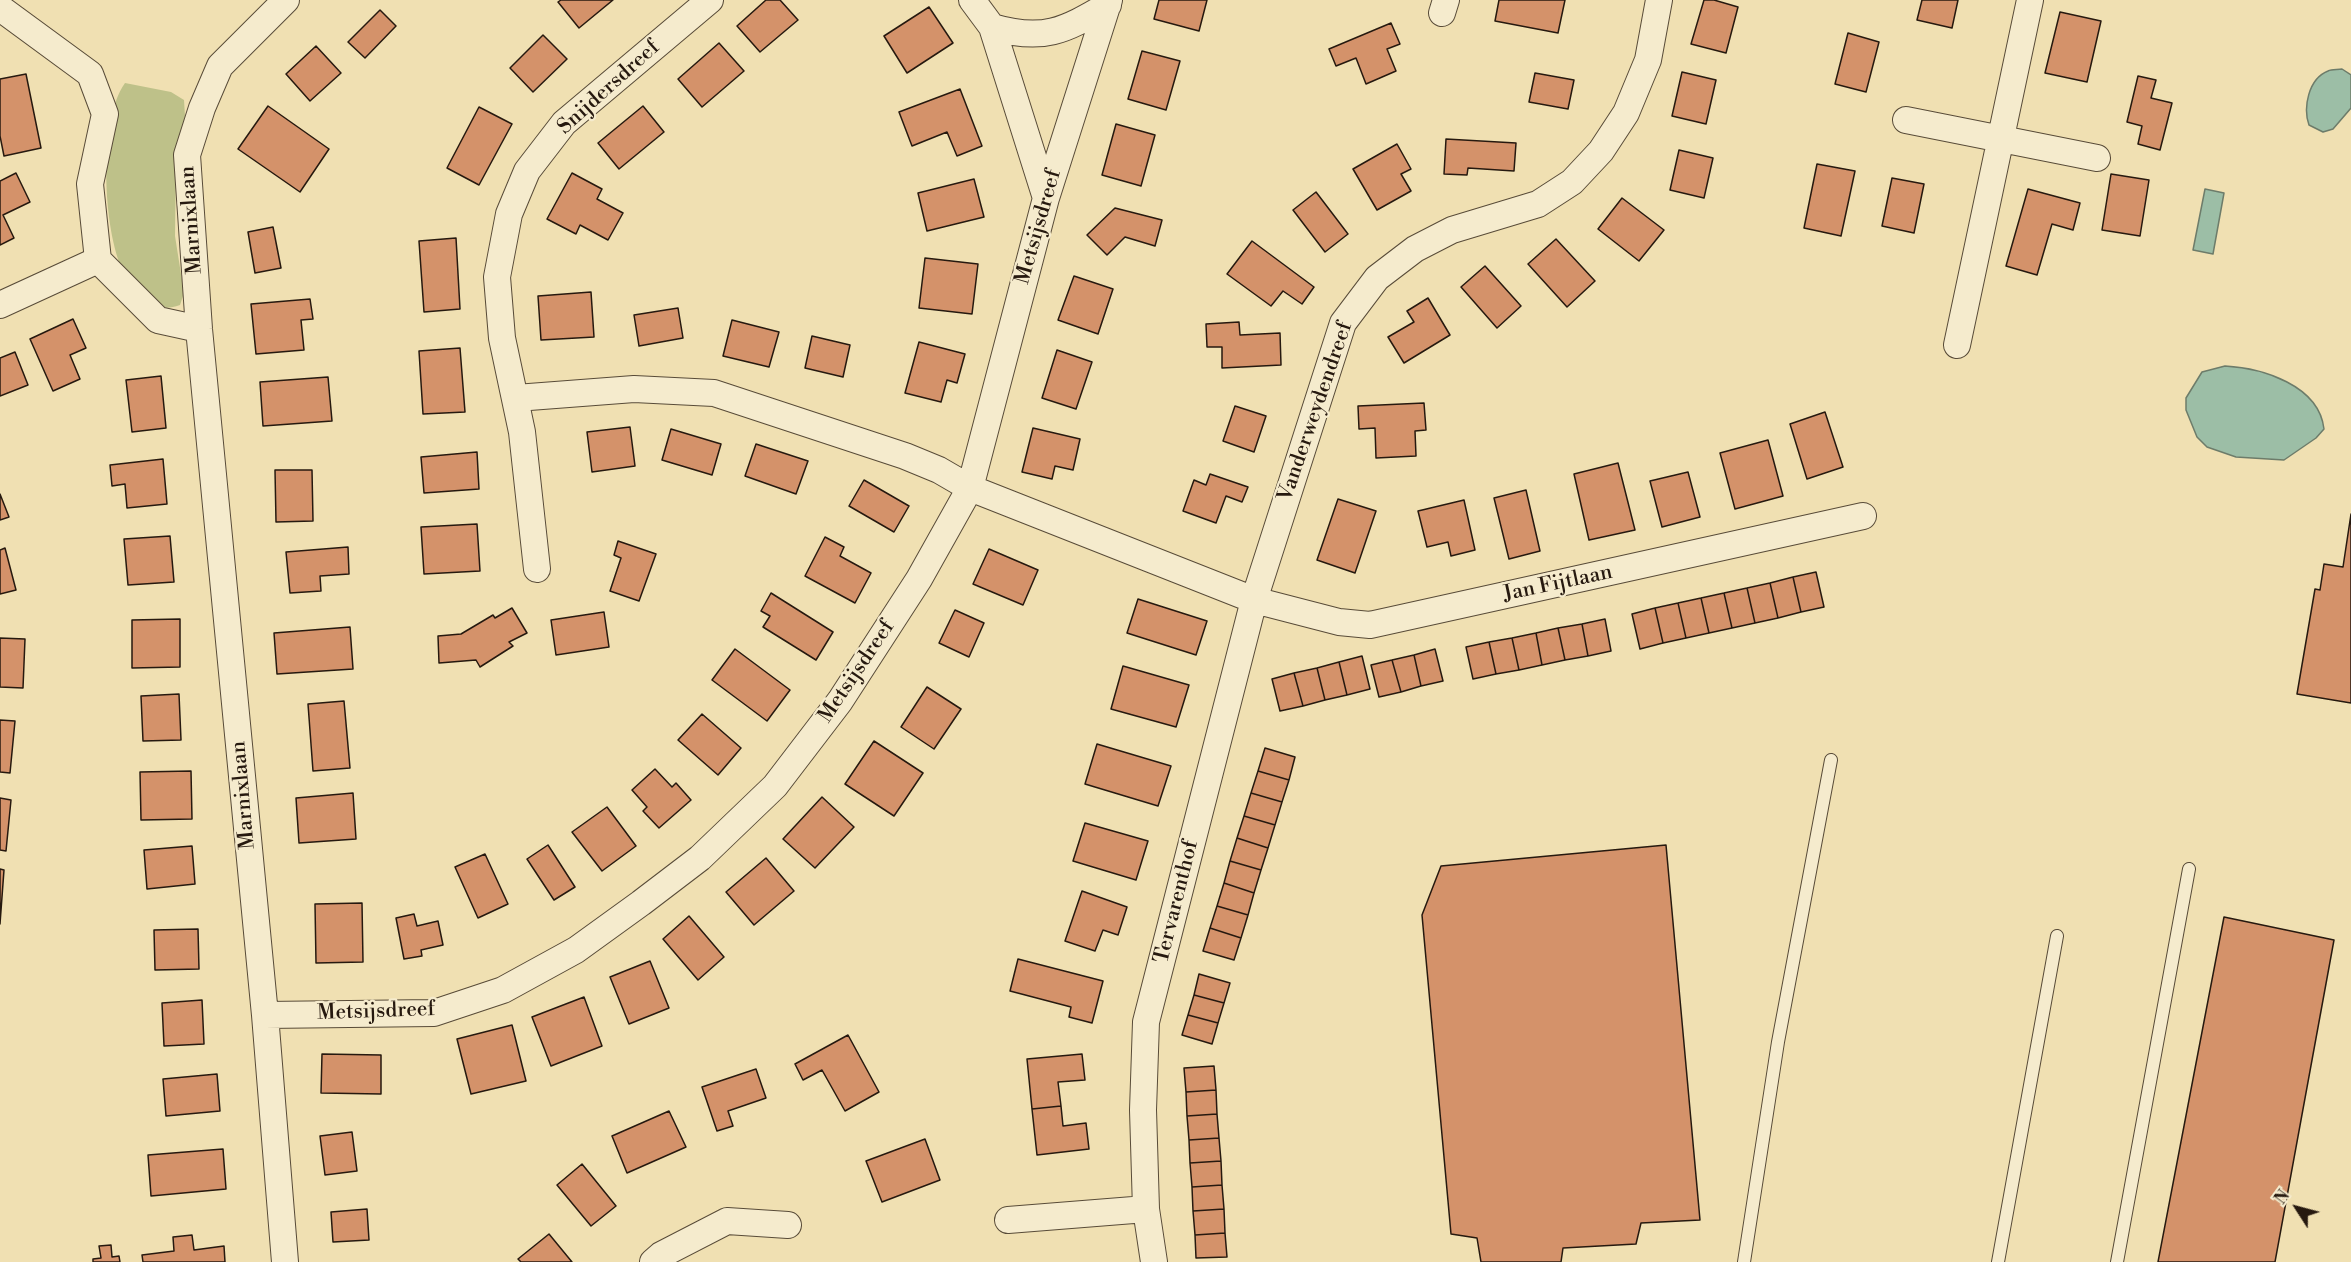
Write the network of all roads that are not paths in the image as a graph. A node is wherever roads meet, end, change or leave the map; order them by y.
1 (286, 0) edge
2 (710, 0) edge
3 (972, 0) edge
4 (1659, 0) edge
5 (2030, 0) edge
6 (1109, 2) edge
7 (0, 8) edge
8 (992, 27) junction
9 (1906, 120) dead end
10 (2001, 138) junction
11 (2097, 158) dead end
12 (1046, 198) junction
13 (98, 260) junction
14 (0, 305) edge
15 (199, 329) junction
16 (1957, 345) dead end
17 (516, 398) junction
18 (970, 488) junction
19 (1863, 516) dead end
20 (537, 569) dead end
21 (1254, 600) junction
22 (1831, 760) dead end
23 (2189, 869) dead end
24 (2057, 936) dead end
25 (265, 1015) junction
26 (1146, 1209) junction
27 (1008, 1220) dead end
28 (788, 1225) dead end
29 (285, 1262) edge
30 (652, 1262) edge
31 (1154, 1262) edge
32 (1744, 1262) edge
33 (1998, 1262) edge
34 (2117, 1262) edge

1 - 15 street, Marnixlaan
2 - 17 street, Snijdersdreef
3 - 8 street
4 - 21 street, Vanderweydendreef
5 - 10 street
6 - 8 street
6 - 12 street, Metsijsdreef
7 - 13 street
8 - 12 street
9 - 10 street
10 - 11 street
10 - 16 street
12 - 18 street, Metsijsdreef
13 - 14 street
13 - 15 street
15 - 25 street, Marnixlaan
17 - 18 street
17 - 20 street, Snijdersdreef
18 - 21 street
18 - 25 street, Metsijsdreef
19 - 21 street, Jan Fijtlaan
21 - 26 street, Tervarenthof
22 - 32 lane
23 - 34 lane
24 - 33 lane
25 - 29 street, Marnixlaan
26 - 27 street
26 - 31 street, Tervarenthof
28 - 30 street

